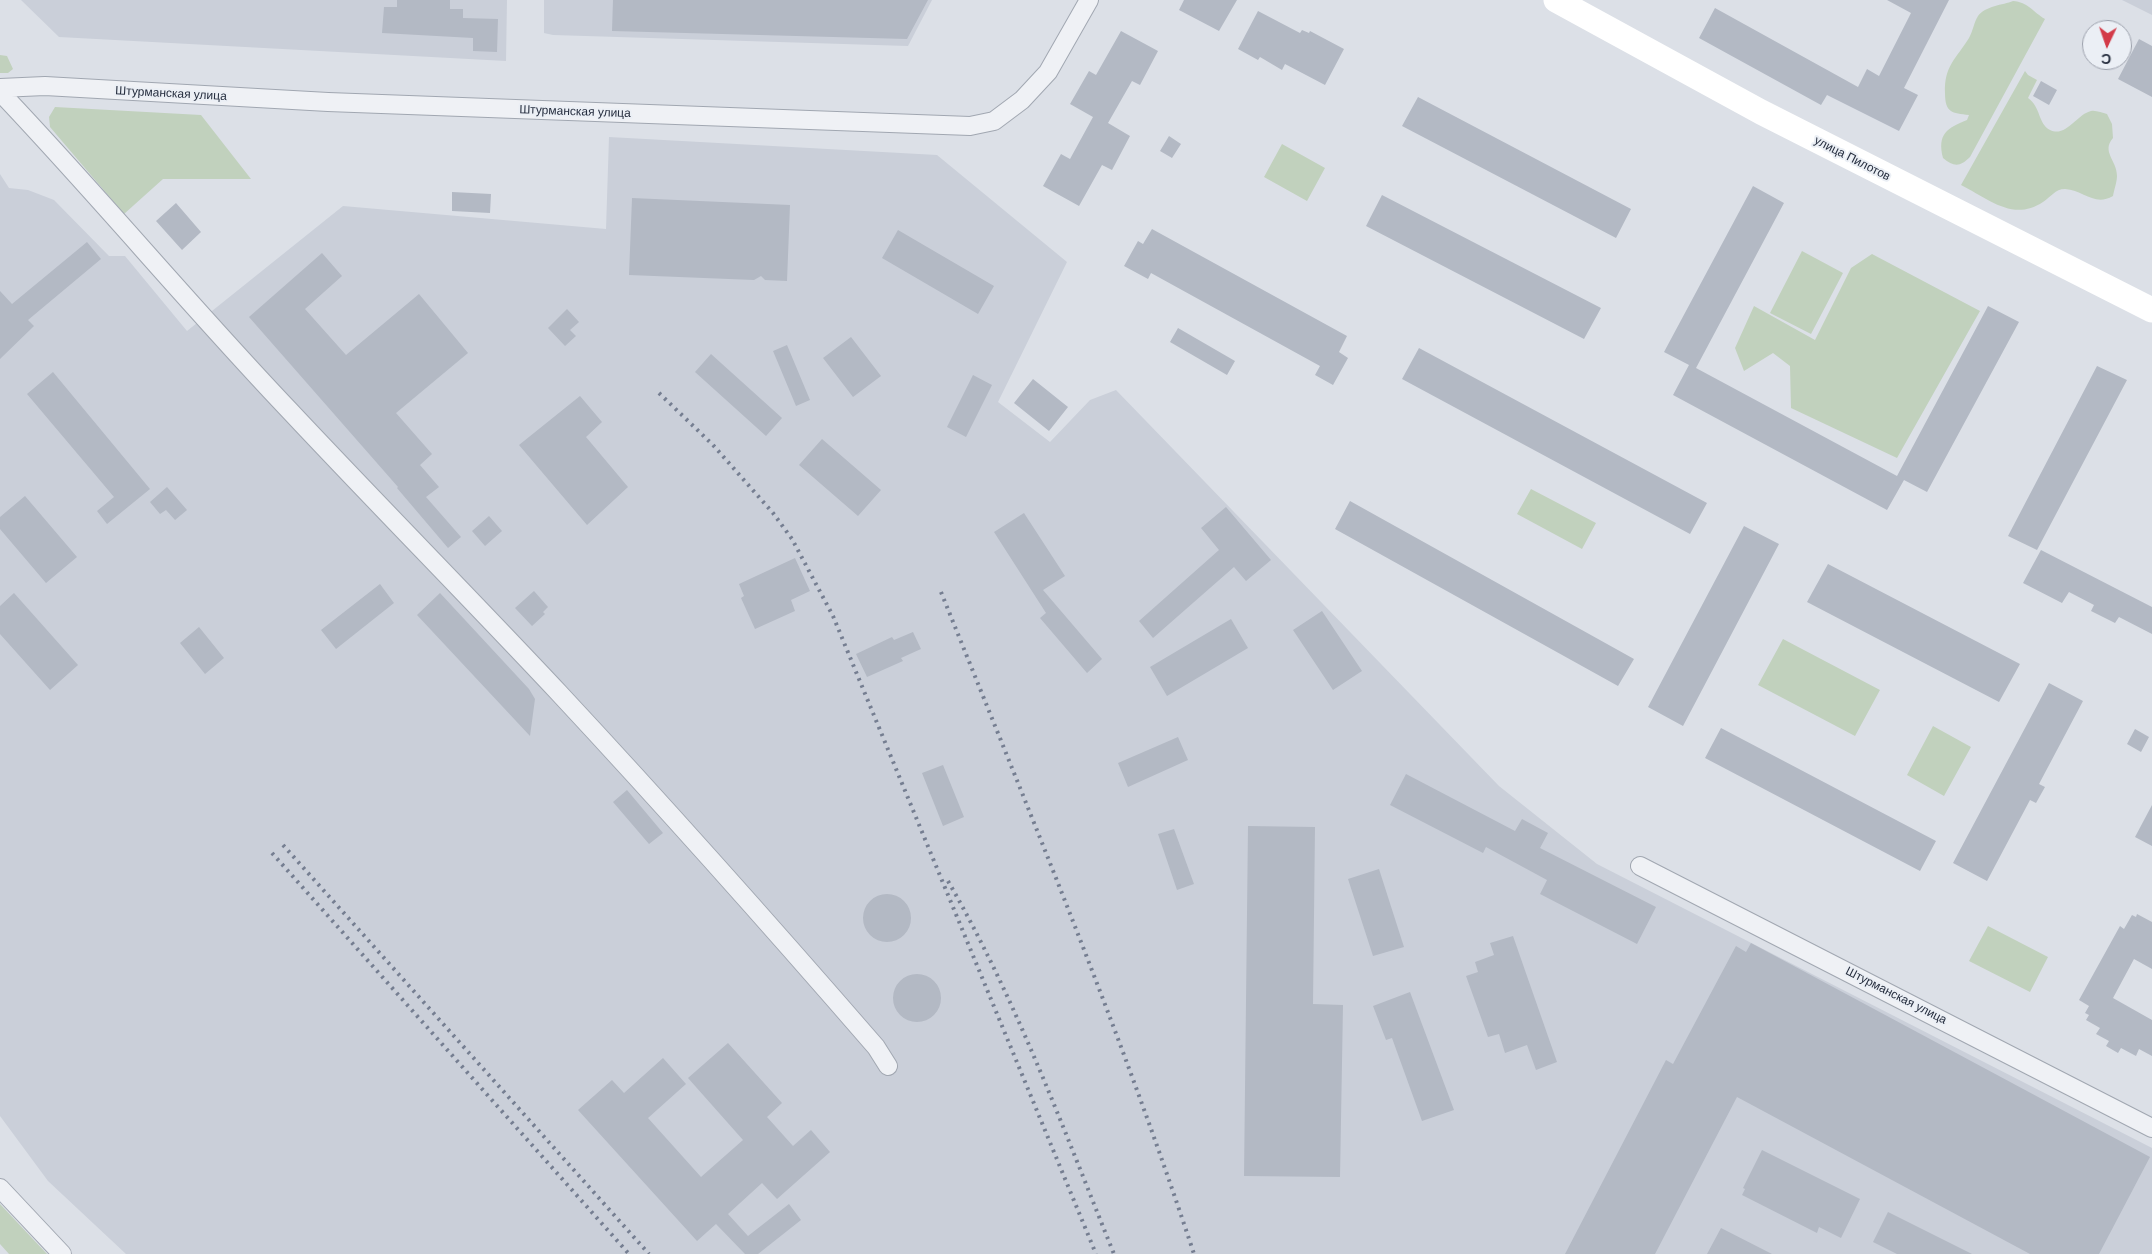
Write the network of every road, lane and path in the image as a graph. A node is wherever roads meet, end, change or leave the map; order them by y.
1 (1089, 0) edge
2 (1556, 0) edge
3 (0, 90) edge
4 (2152, 310) edge
5 (1640, 866) dead end
6 (888, 1066) dead end
7 (2152, 1128) edge
8 (0, 1188) edge
9 (62, 1254) edge

1 - 3 street, Штурманская улица
2 - 4 street, улица Пилотов
3 - 6 street
5 - 7 street, Штурманская улица
8 - 9 street

